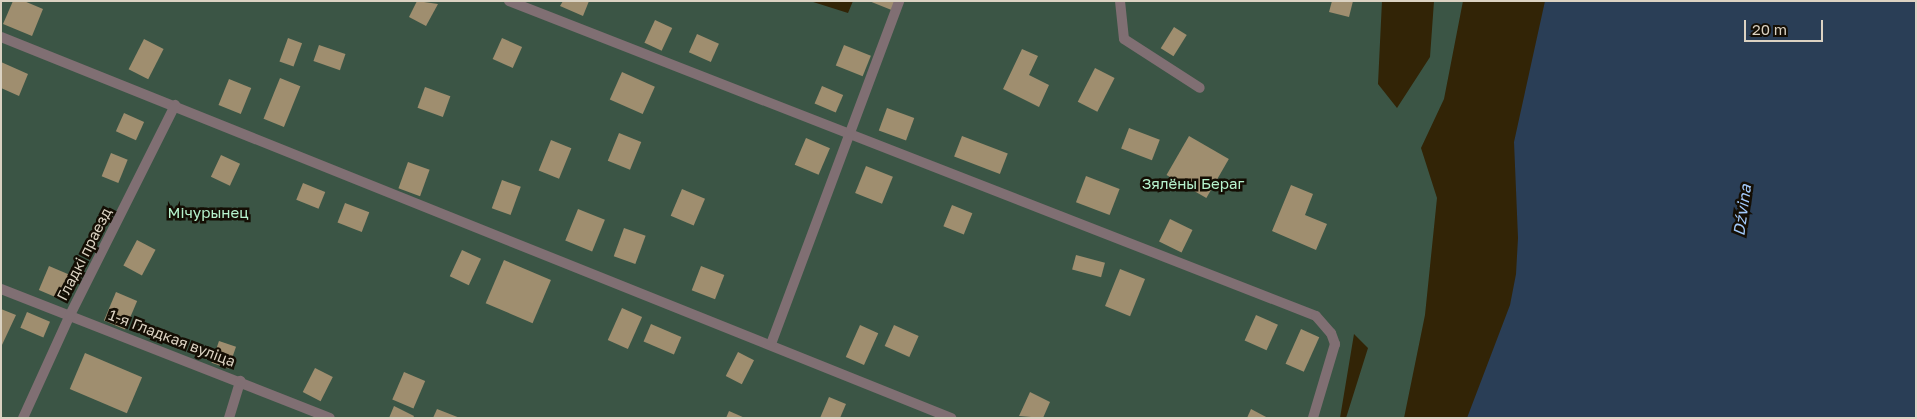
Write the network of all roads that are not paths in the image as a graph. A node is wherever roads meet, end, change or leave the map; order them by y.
1 (509, 1) edge
2 (899, 1) edge
3 (1120, 1) edge
4 (1, 37) edge
5 (1200, 88) dead end
6 (175, 105) junction
7 (849, 136) junction
8 (1, 289) edge
9 (70, 315) junction
10 (771, 344) junction
11 (240, 381) junction
12 (23, 418) edge
13 (229, 418) edge
14 (330, 418) edge
15 (951, 418) edge
16 (1313, 418) edge

1 - 7 lane
2 - 7 lane
3 - 5 lane
4 - 6 lane
6 - 9 lane, Гладкі праезд
6 - 10 lane
7 - 10 lane
7 - 16 lane
8 - 9 lane, 1-я Гладкая вуліца
9 - 11 lane, 1-я Гладкая вуліца
9 - 12 lane, Гладкі праезд
10 - 15 lane
11 - 13 lane
11 - 14 lane, 1-я Гладкая вуліца

